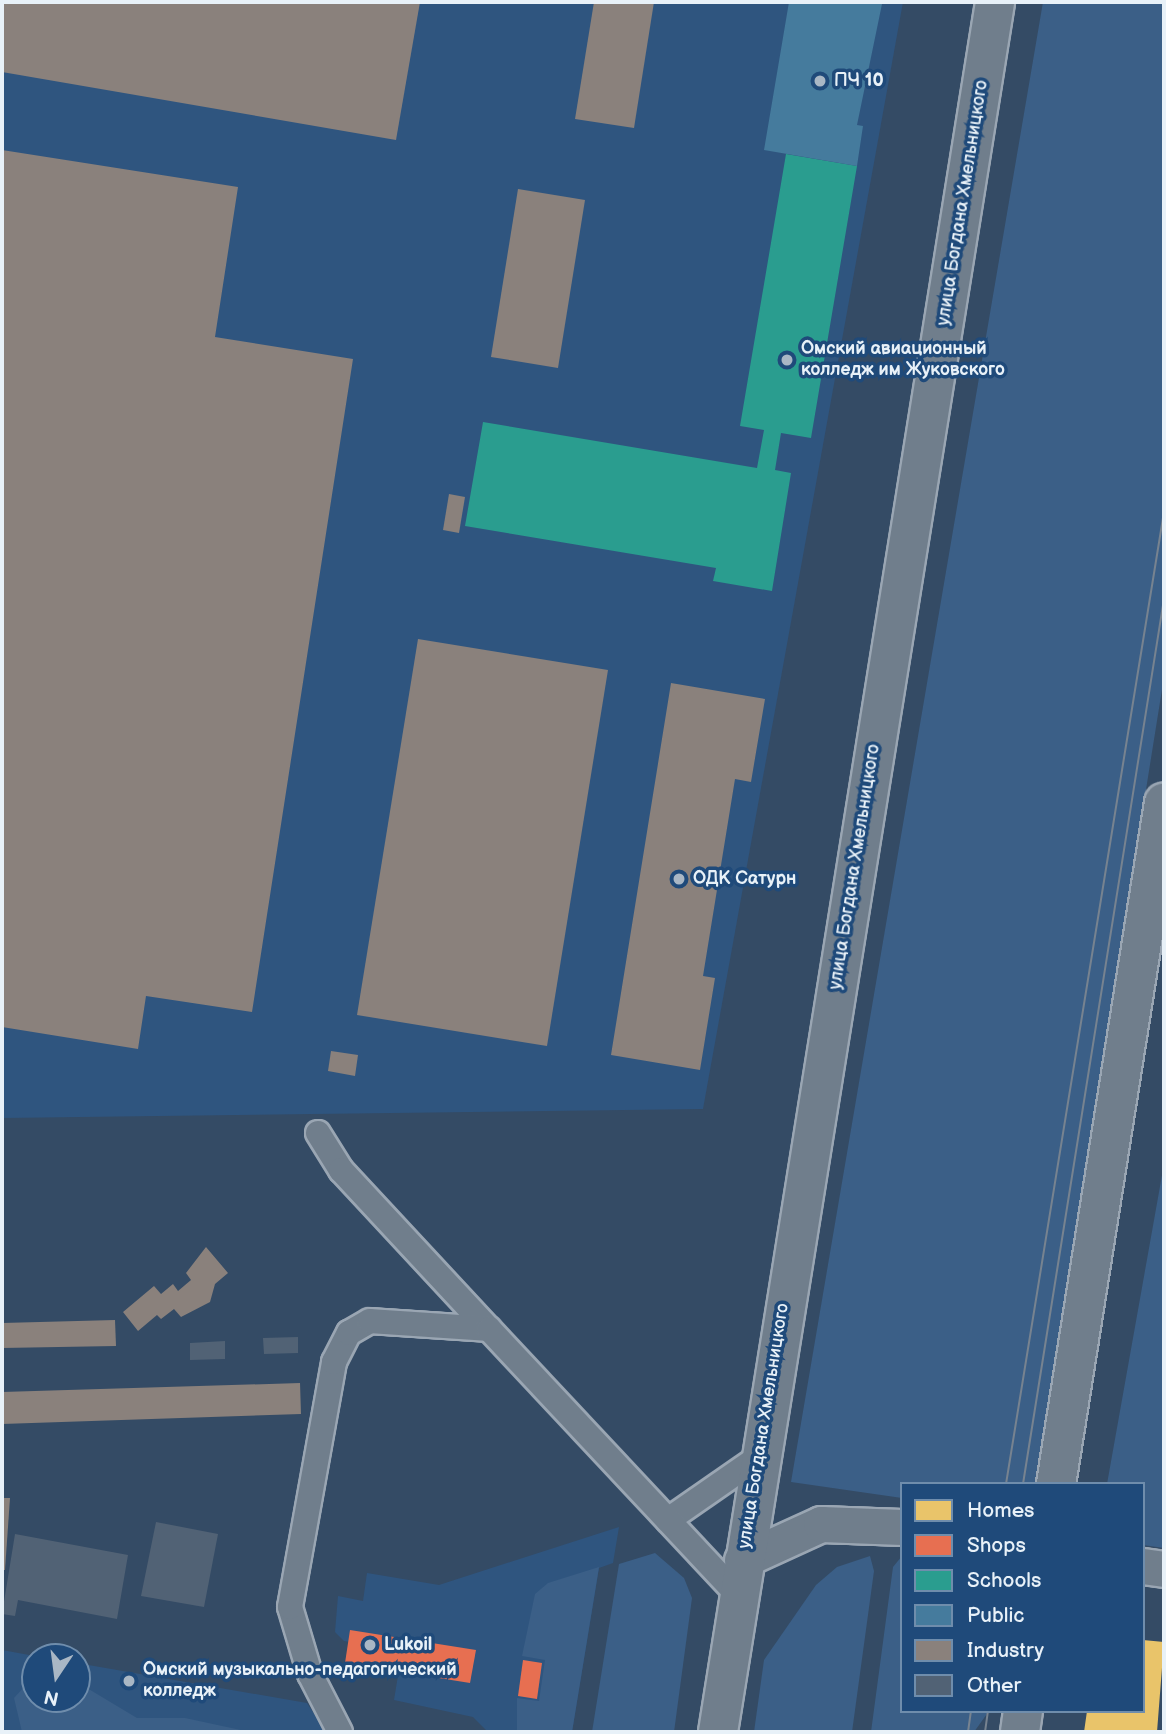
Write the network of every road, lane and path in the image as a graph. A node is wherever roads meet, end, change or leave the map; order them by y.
1 (995, 2) edge
2 (1164, 803) edge
3 (318, 1133) dead end
4 (489, 1329) junction
5 (759, 1457) junction
6 (1056, 1482) edge
7 (668, 1520) junction
8 (900, 1527) edge
9 (1145, 1566) edge
10 (1164, 1569) edge
11 (740, 1577) junction
12 (1023, 1713) edge
13 (340, 1732) edge
14 (718, 1732) edge
15 (1020, 1732) edge

1 - 5 main road, улица Богдана Хмельницкого
2 - 6 main road
3 - 4 street
4 - 7 street
4 - 13 street
5 - 7 street
5 - 11 main road, улица Богдана Хмельницкого
7 - 11 street
8 - 11 main road
9 - 10 main road
11 - 14 main road, улица Богдана Хмельницкого
12 - 15 main road

